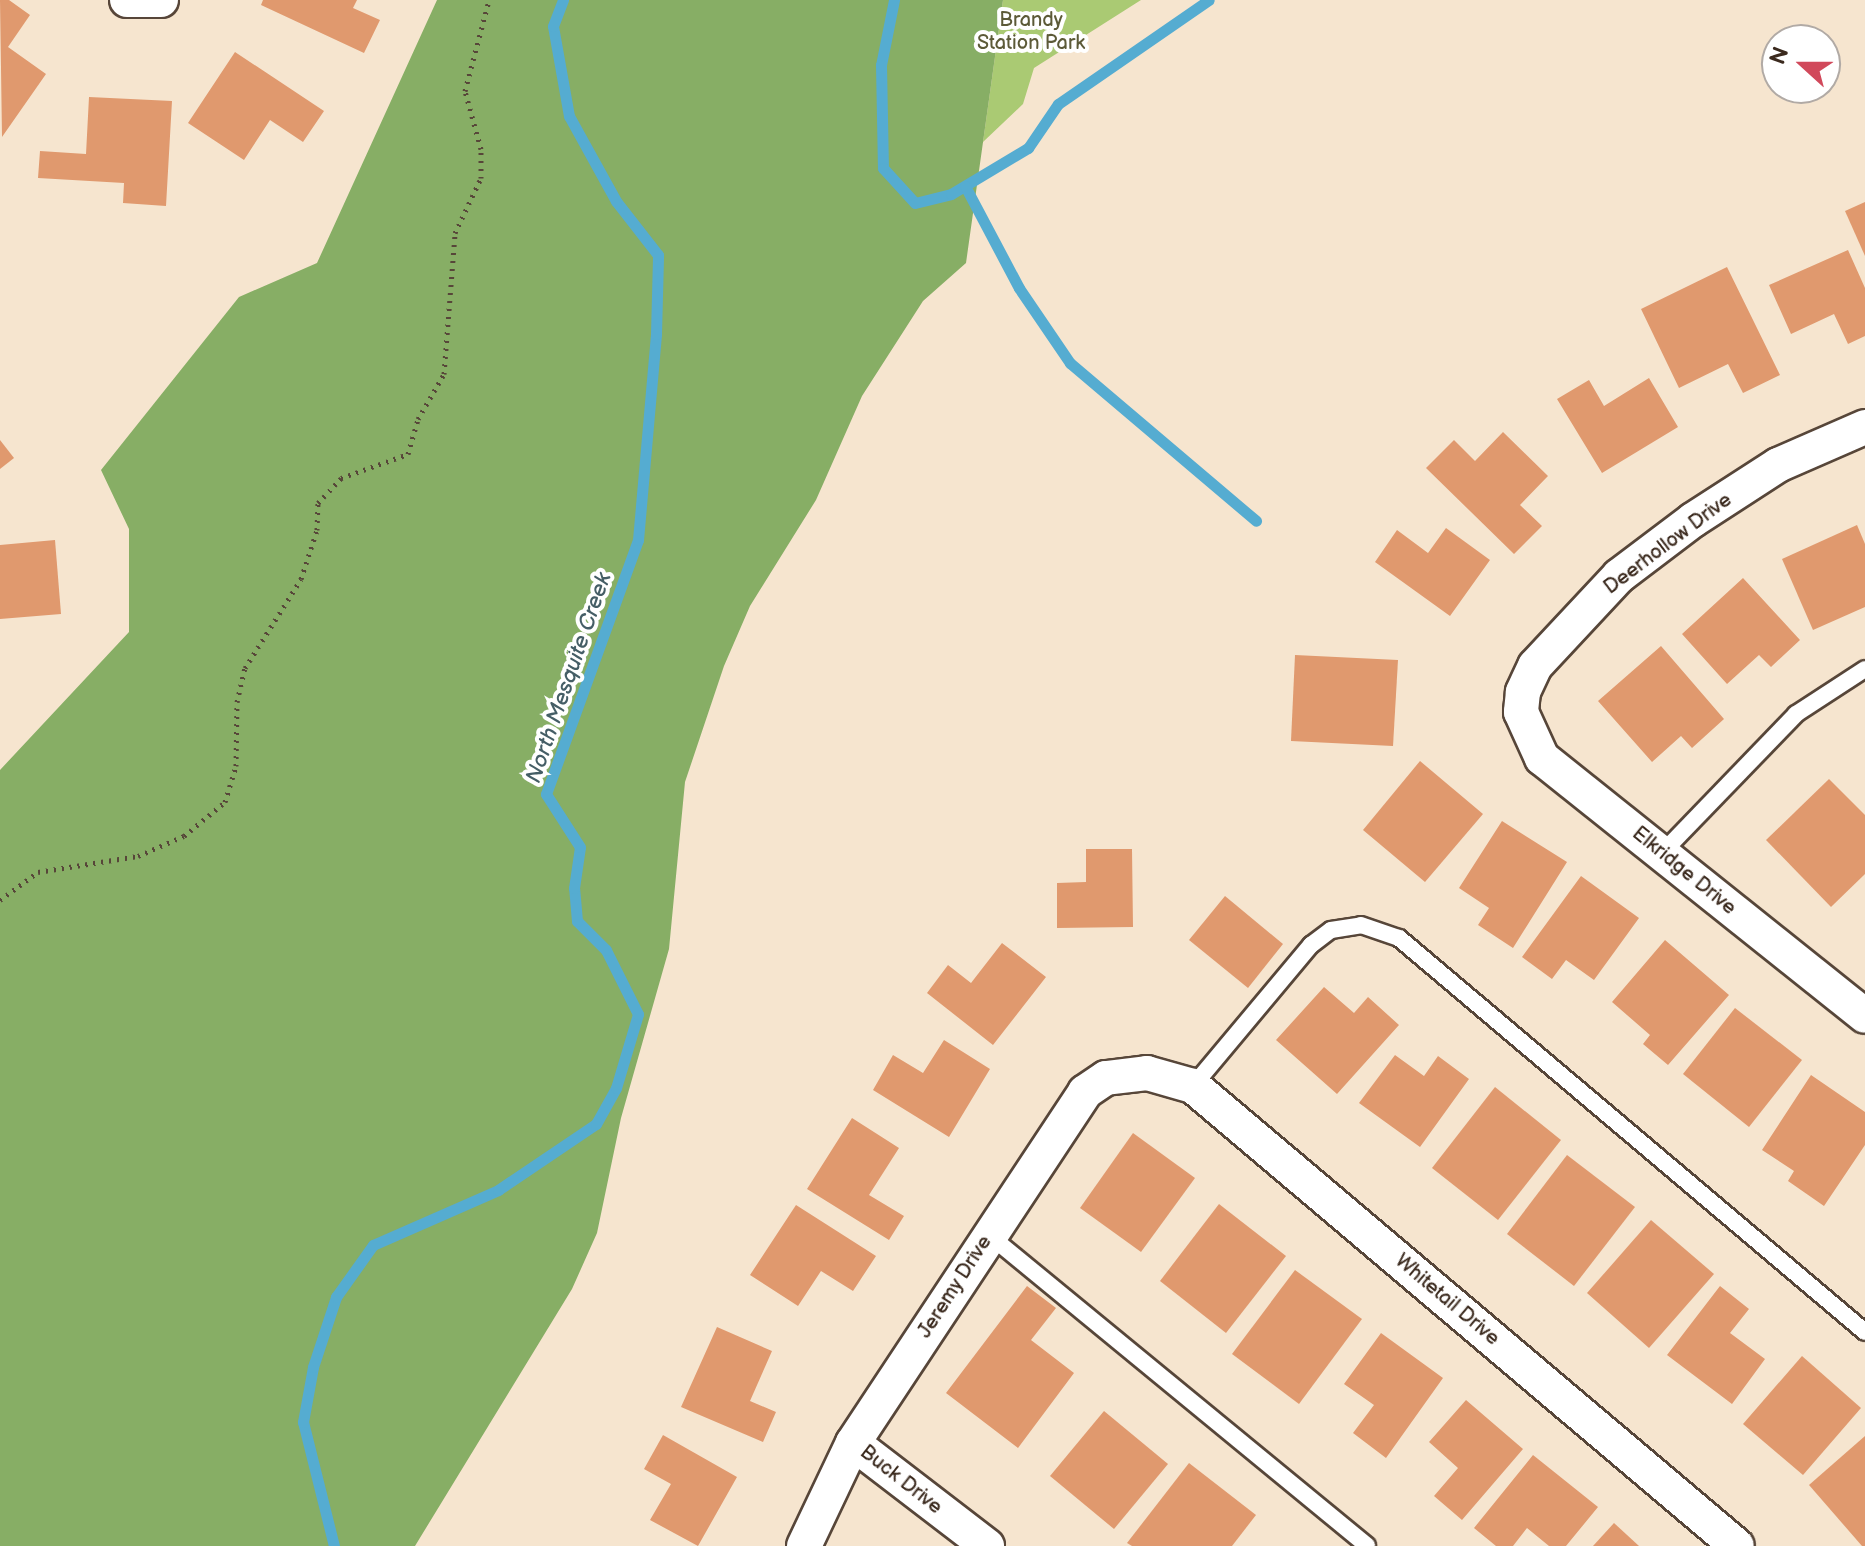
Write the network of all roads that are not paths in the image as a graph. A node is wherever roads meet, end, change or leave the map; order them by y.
1 (1865, 427) edge
2 (1865, 669) edge
3 (1521, 712) joint
4 (1662, 853) junction
5 (1863, 1010) edge
6 (1147, 1073) joint
7 (1193, 1086) junction
8 (989, 1235) junction
9 (1865, 1332) edge
10 (853, 1443) junction
11 (804, 1546) edge
12 (987, 1546) edge
13 (1367, 1546) edge
14 (1737, 1546) edge

1 - 3 street, Deerhollow Drive
2 - 4 lane
3 - 4 street, Elkridge Drive
4 - 5 street, Elkridge Drive
6 - 7 street, Whitetail Drive
6 - 8 street, Jeremy Drive
7 - 9 lane
7 - 14 street, Whitetail Drive
8 - 10 street, Jeremy Drive
8 - 13 lane
10 - 11 street, Jeremy Drive
10 - 12 street, Buck Drive

